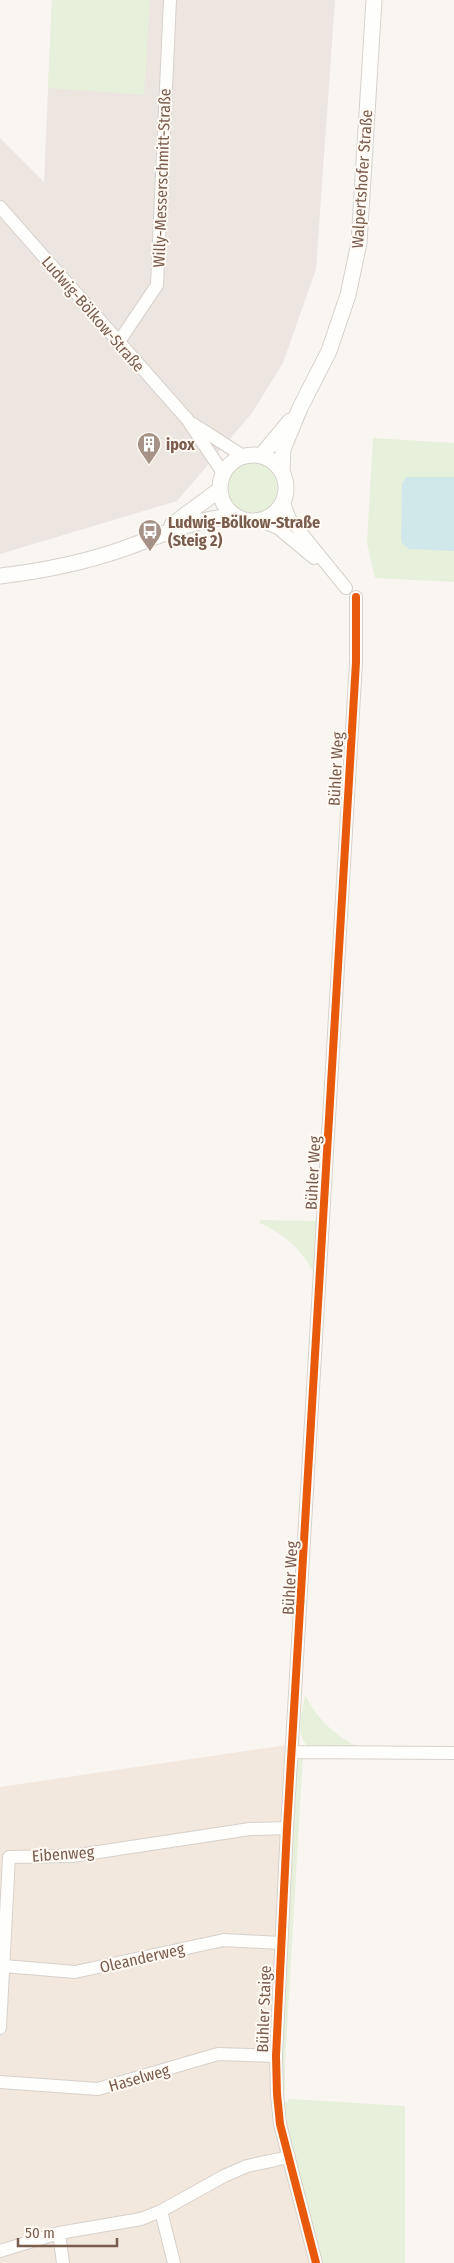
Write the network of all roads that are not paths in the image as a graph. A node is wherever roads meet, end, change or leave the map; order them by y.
1 (170, 0) edge
2 (374, 0) edge
3 (0, 207) edge
4 (118, 343) junction
5 (300, 408) junction
6 (187, 420) junction
7 (243, 456) junction
8 (261, 456) junction
9 (282, 472) junction
10 (223, 473) junction
11 (219, 490) junction
12 (284, 501) junction
13 (233, 516) junction
14 (261, 521) junction
15 (158, 534) junction
16 (334, 574) junction
17 (0, 576) edge
18 (346, 588) dead end
19 (356, 597) dead end
20 (293, 1752) junction
21 (454, 1753) edge
22 (287, 1828) junction
23 (280, 1943) junction
24 (4, 1966) junction
25 (0, 2028) edge
26 (276, 2056) junction
27 (0, 2082) edge
28 (289, 2157) junction
29 (161, 2212) junction
30 (59, 2233) junction
31 (0, 2251) edge
32 (63, 2263) edge
33 (174, 2263) edge
34 (316, 2263) edge

1 - 4 street, Willy-Messerschmitt-Straße
2 - 5 street, Walpertshofer Straße
3 - 4 street, Ludwig-Bölkow-Straße
4 - 6 street, Ludwig-Bölkow-Straße
5 - 8 street, Walpertshofer Straße
5 - 9 street, Walpertshofer Straße
6 - 7 street, Ludwig-Bölkow-Straße
6 - 10 street, Ludwig-Bölkow-Straße
7 - 8 street
7 - 10 street
8 - 9 street
9 - 12 street
10 - 11 street
11 - 13 street
11 - 15 street
12 - 14 street
12 - 16 street
13 - 14 street
13 - 15 street
14 - 16 street
15 - 17 street
16 - 18 street
19 - 20 street, Bühler Weg
20 - 21 street
20 - 22 street, Bühler Staige
22 - 23 street, Bühler Staige
22 - 24 street, Eibenweg
23 - 24 street, Oleanderweg
23 - 26 street, Bühler Staige
24 - 25 street, Eibenweg
26 - 27 street, Haselweg
26 - 28 street, Bühler Staige
28 - 29 street
28 - 34 street, Bühler Staige
29 - 30 street
29 - 33 street
30 - 31 street
30 - 32 street

